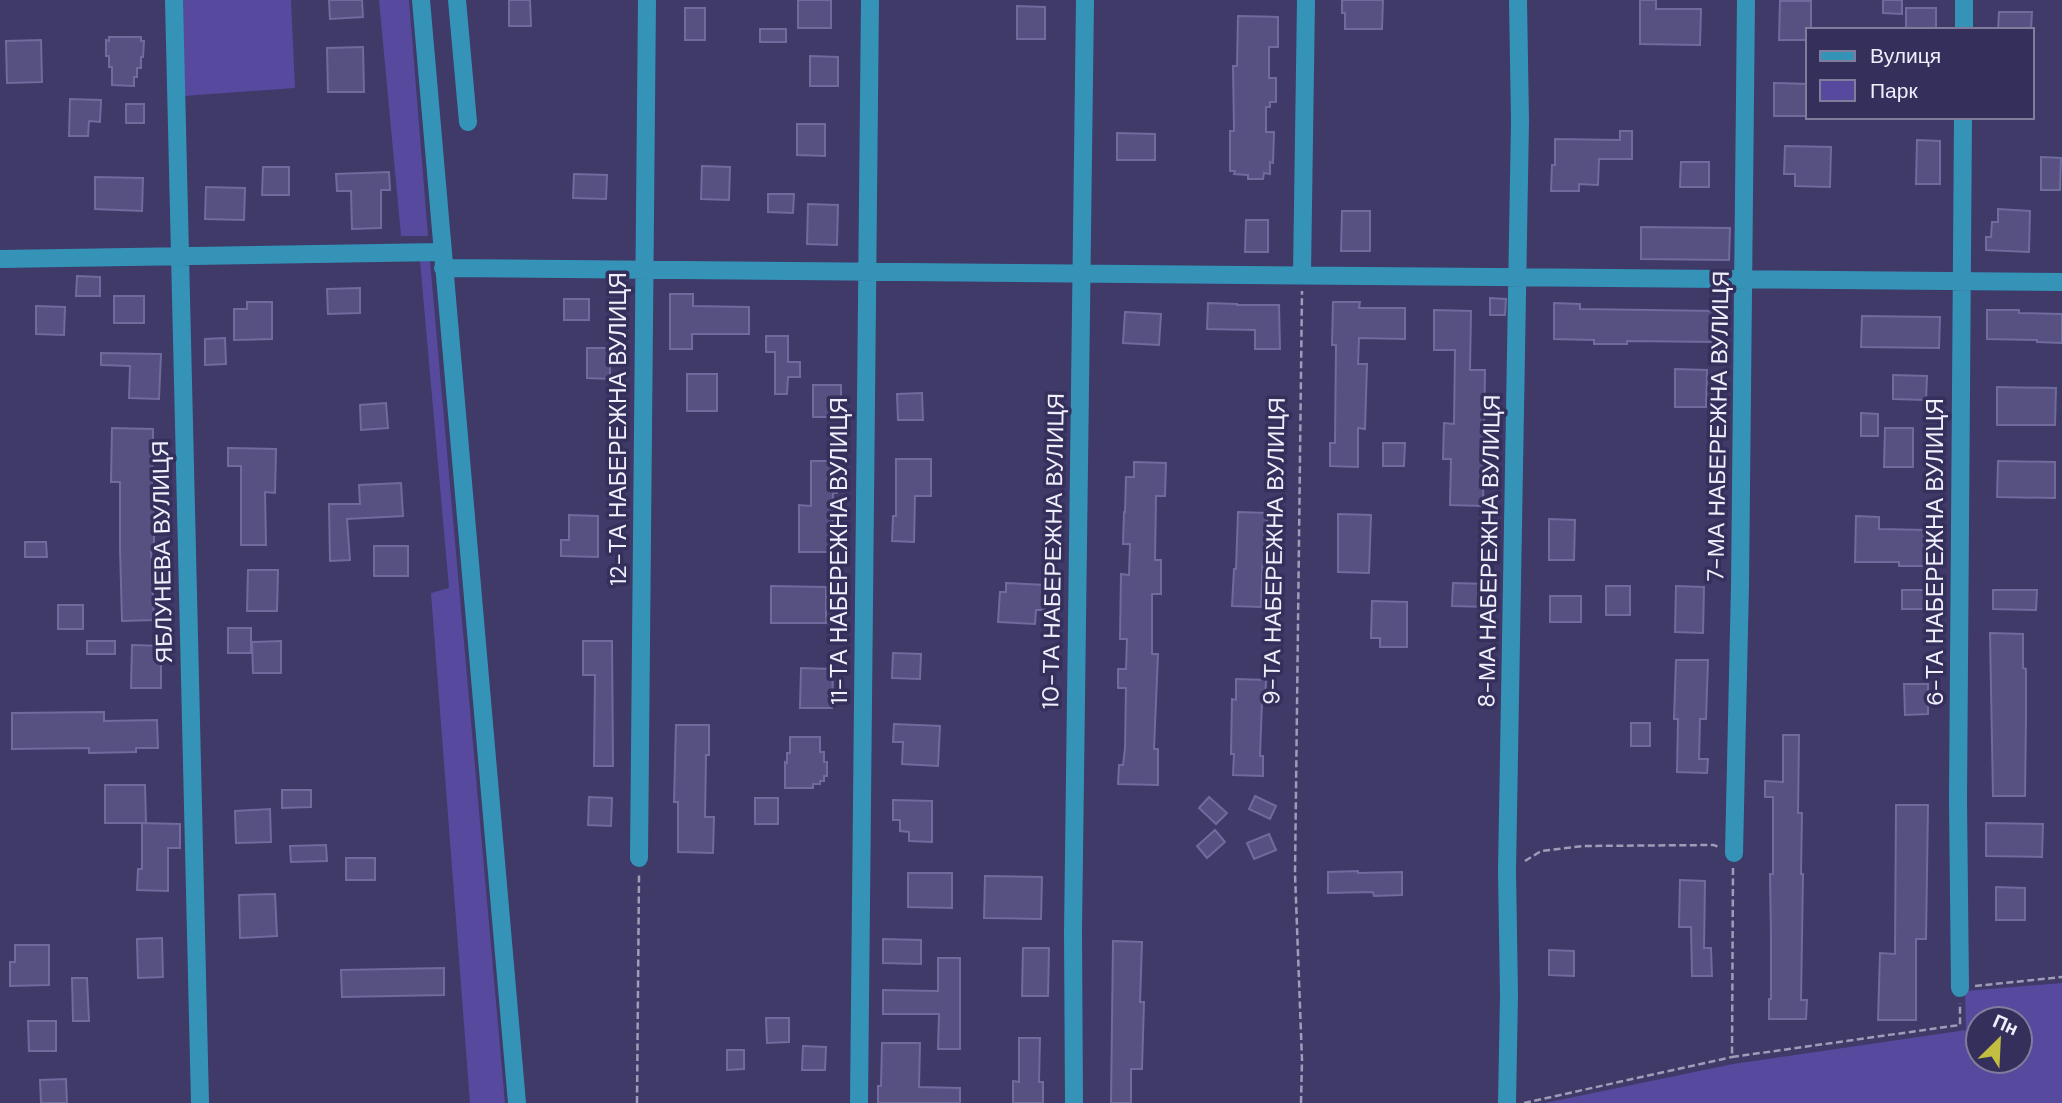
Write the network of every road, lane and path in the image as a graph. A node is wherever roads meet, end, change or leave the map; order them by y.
1 (174, 0) edge
2 (421, 0) edge
3 (457, 0) edge
4 (647, 0) edge
5 (870, 0) edge
6 (1085, 0) edge
7 (1306, 0) edge
8 (1518, 0) edge
9 (1746, 0) edge
10 (1964, 0) edge
11 (1964, 28) edge
12 (1963, 119) edge
13 (468, 122) dead end
14 (180, 256) junction
15 (0, 259) edge
16 (442, 260) junction
17 (644, 268) junction
18 (866, 272) junction
19 (1081, 274) junction
20 (1302, 275) junction
21 (1517, 277) junction
22 (1744, 281) junction
23 (1961, 282) junction
24 (2062, 282) edge
25 (1734, 853) junction
26 (639, 858) joint
27 (1507, 871) junction
28 (2062, 977) edge
29 (1959, 988) junction
30 (1732, 1057) junction
31 (200, 1103) edge
32 (517, 1103) edge
33 (637, 1103) edge
34 (859, 1103) edge
35 (1074, 1103) edge
36 (1301, 1103) edge
37 (1507, 1103) edge
38 (1524, 1103) edge

1 - 14 street, ЯБЛУНЕВА ВУЛИЦЯ
2 - 16 street
3 - 13 street
4 - 17 street, 12-ТА НАБЕРЕЖНА ВУЛИЦЯ
5 - 18 street, 11-ТА НАБЕРЕЖНА ВУЛИЦЯ
6 - 19 street, 10-ТА НАБЕРЕЖНА ВУЛИЦЯ
7 - 20 street
8 - 21 street, 8-МА НАБЕРЕЖНА ВУЛИЦЯ
9 - 22 street, 7-МА НАБЕРЕЖНА ВУЛИЦЯ
10 - 11 street
12 - 23 street, 6-ТА НАБЕРЕЖНА ВУЛИЦЯ
14 - 15 street
14 - 16 street
14 - 31 street, ЯБЛУНЕВА ВУЛИЦЯ
16 - 17 street
16 - 32 street
17 - 18 street
17 - 26 street, 12-ТА НАБЕРЕЖНА ВУЛИЦЯ
18 - 19 street
18 - 34 street, 11-ТА НАБЕРЕЖНА ВУЛИЦЯ
19 - 20 street
19 - 35 street, 10-ТА НАБЕРЕЖНА ВУЛИЦЯ
20 - 21 street
20 - 36 path, 9-ТА НАБЕРЕЖНА ВУЛИЦЯ
21 - 22 street
21 - 27 street, 8-МА НАБЕРЕЖНА ВУЛИЦЯ
22 - 23 street
22 - 25 street, 7-МА НАБЕРЕЖНА ВУЛИЦЯ
23 - 24 street
23 - 29 street, 6-ТА НАБЕРЕЖНА ВУЛИЦЯ
25 - 27 path
25 - 30 path
26 - 33 path
27 - 37 street, 8-МА НАБЕРЕЖНА ВУЛИЦЯ
28 - 29 path
29 - 30 path
30 - 38 path

